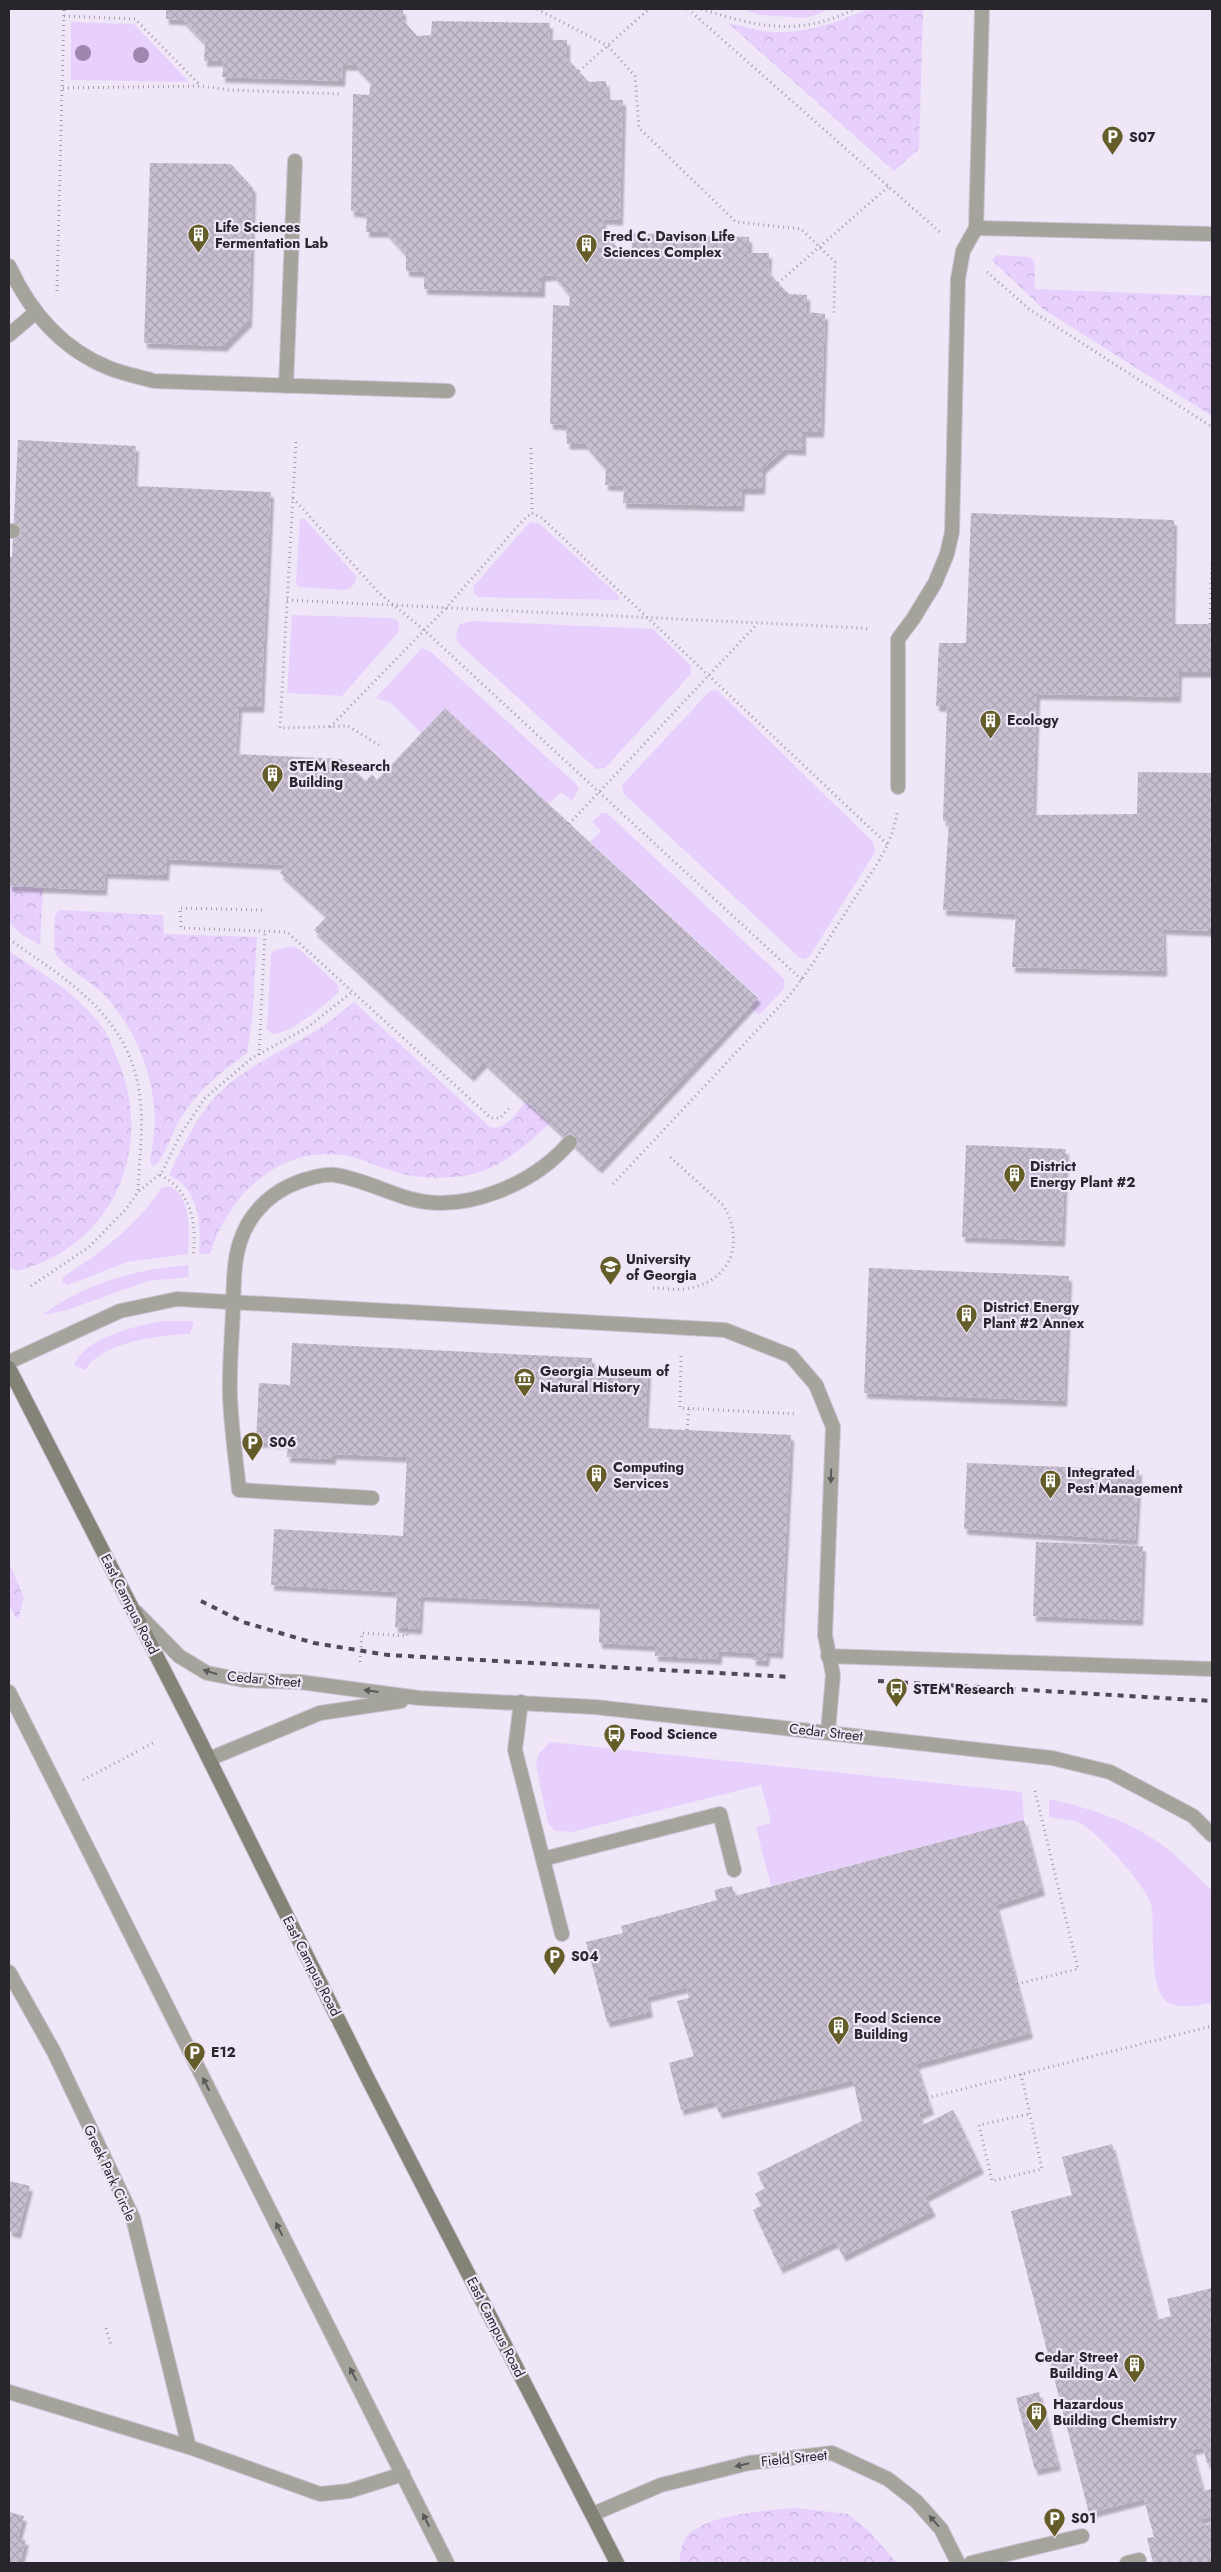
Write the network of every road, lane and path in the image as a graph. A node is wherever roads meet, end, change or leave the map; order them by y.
1 (64, 9) edge
2 (537, 9) edge
3 (650, 9) edge
4 (700, 9) edge
5 (855, 9) edge
6 (982, 9) edge
7 (64, 16) junction
8 (608, 46) junction
9 (579, 71) dead end
10 (201, 86) junction
11 (64, 88) junction
12 (342, 94) dead end
13 (295, 161) dead end
14 (888, 186) dead end
15 (976, 228) junction
16 (1212, 234) edge
17 (819, 247) junction
18 (9, 266) edge
19 (778, 283) dead end
20 (57, 296) dead end
21 (36, 312) junction
22 (834, 314) dead end
23 (9, 335) edge
24 (286, 386) junction
25 (448, 391) dead end
26 (296, 442) dead end
27 (531, 448) dead end
28 (293, 498) junction
29 (532, 513) junction
30 (1212, 560) edge
31 (287, 600) junction
32 (394, 606) junction
33 (446, 608) junction
34 (647, 618) junction
35 (758, 623) junction
36 (1210, 624) dead end
37 (424, 630) junction
38 (898, 639) junction
39 (708, 675) junction
40 (330, 727) junction
41 (379, 745) dead end
42 (898, 787) joint
43 (599, 792) junction
44 (569, 824) dead end
45 (888, 845) junction
46 (262, 910) dead end
47 (265, 931) junction
48 (9, 939) edge
49 (802, 980) junction
50 (352, 992) junction
51 (259, 1055) junction
52 (510, 1108) dead end
53 (570, 1142) dead end
54 (670, 1157) dead end
55 (159, 1175) junction
56 (613, 1184) dead end
57 (138, 1192) junction
58 (193, 1257) dead end
59 (31, 1286) dead end
60 (653, 1288) dead end
61 (234, 1302) junction
62 (681, 1355) dead end
63 (9, 1362) edge
64 (9, 1368) edge
65 (689, 1408) junction
66 (804, 1414) dead end
67 (687, 1430) dead end
68 (372, 1498) dead end
69 (133, 1610) junction
70 (407, 1628) dead end
71 (828, 1656) junction
72 (360, 1667) dead end
73 (1212, 1669) edge
74 (9, 1692) edge
75 (419, 1698) junction
76 (521, 1702) junction
77 (828, 1732) junction
78 (155, 1742) dead end
79 (209, 1759) junction
80 (80, 1781) dead end
81 (1034, 1787) dead end
82 (13, 1816) dead end
83 (9, 1818) edge
84 (1212, 1835) edge
85 (542, 1859) junction
86 (734, 1870) dead end
87 (562, 1934) dead end
88 (9, 1972) edge
89 (1017, 1984) dead end
90 (1212, 2026) edge
91 (1021, 2074) junction
92 (927, 2098) dead end
93 (1029, 2114) junction
94 (106, 2328) dead end
95 (111, 2345) dead end
96 (9, 2392) edge
97 (189, 2447) junction
98 (403, 2474) junction
99 (592, 2514) junction
100 (1082, 2536) dead end
101 (448, 2563) edge
102 (617, 2563) edge
103 (958, 2563) edge
104 (971, 2563) edge

1 - 7 path
2 - 8 path
3 - 8 path
4 - 5 path
6 - 15 street
7 - 10 path
7 - 11 path
8 - 9 path
8 - 17 path
10 - 11 path
10 - 12 path
11 - 20 path
13 - 24 street
14 - 17 path
15 - 16 street
15 - 38 street
17 - 19 path
17 - 22 path
18 - 21 street
21 - 23 street
21 - 24 street
24 - 25 street
26 - 28 path
27 - 29 path
28 - 31 path
28 - 32 path
29 - 33 path
29 - 34 path
30 - 36 path
31 - 32 path
31 - 40 path
32 - 33 path
32 - 37 path
33 - 34 path
33 - 37 path
34 - 35 path
34 - 39 path
35 - 38 path
35 - 39 path
37 - 40 path
37 - 43 path
38 - 42 street
39 - 43 path
39 - 45 path
40 - 41 path
42 - 45 path
43 - 44 path
43 - 49 path
45 - 49 path
46 - 47 path
47 - 50 path
47 - 51 path
48 - 57 path
49 - 56 path
50 - 51 path
50 - 52 path
51 - 55 path
53 - 61 street
54 - 60 path
55 - 57 path
55 - 58 path
57 - 59 path
61 - 63 street
61 - 68 street
61 -> 71 street
62 - 65 path
64 - 69 main road, East Campus Road
65 - 66 path
65 - 67 path
75 -> 69 street, Cedar Street
69 - 79 main road, East Campus Road
70 - 72 path
71 - 73 street
71 - 77 street
98 -> 74 street
75 - 76 street, Cedar Street
75 - 79 street, Cedar Street
76 - 77 street, Cedar Street
76 - 85 street
77 - 84 street, Cedar Street
78 - 80 path
79 - 99 main road, East Campus Road
81 - 89 path
82 - 83 path
85 - 86 street
85 - 87 street
88 - 97 street, Greek Park Circle
90 - 91 path
91 - 92 path
91 - 93 path
93 - 93 path
94 - 95 path
96 - 97 street
97 - 98 street
101 -> 98 street
99 - 102 main road, East Campus Road
103 -> 99 street, Field Street
100 - 104 street

